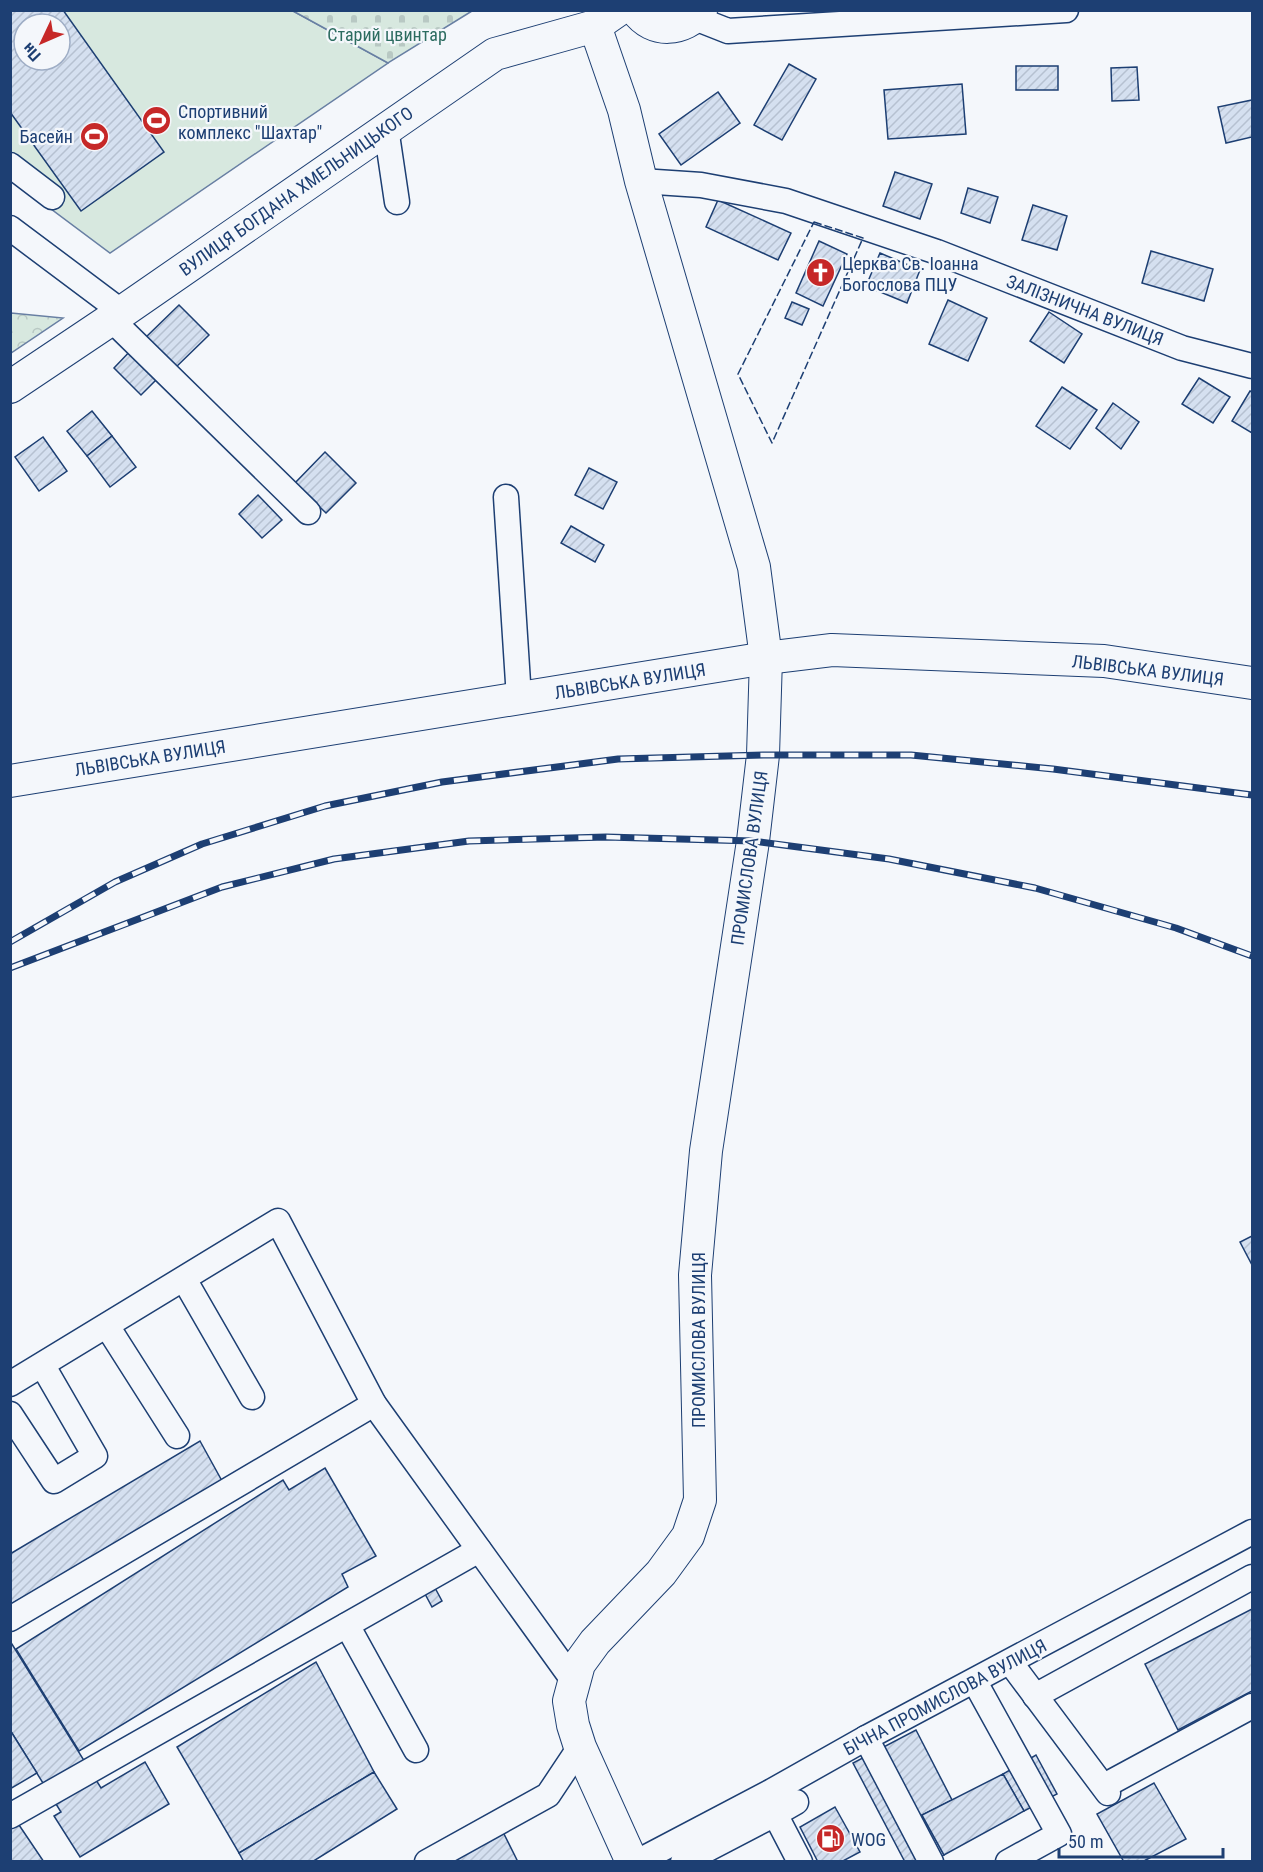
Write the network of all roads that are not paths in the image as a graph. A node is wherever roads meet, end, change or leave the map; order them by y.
1 (636, 10) edge
2 (1066, 10) edge
3 (698, 14) edge
4 (607, 18) edge
5 (386, 128) junction
6 (10, 165) edge
7 (641, 181) junction
8 (52, 197) dead end
9 (397, 202) dead end
10 (10, 228) edge
11 (116, 315) junction
12 (1252, 366) edge
13 (10, 387) edge
14 (506, 497) dead end
15 (308, 512) dead end
16 (766, 658) junction
17 (1252, 683) edge
18 (519, 698) junction
19 (10, 781) edge
20 (184, 1279) junction
21 (107, 1326) junction
22 (43, 1366) junction
23 (10, 1384) edge
24 (252, 1396) dead end
25 (374, 1404) junction
26 (10, 1414) edge
27 (177, 1436) dead end
28 (1252, 1532) edge
29 (479, 1550) junction
30 (1252, 1577) edge
31 (10, 1619) edge
32 (347, 1625) junction
33 (1010, 1662) junction
34 (573, 1680) junction
35 (975, 1682) junction
36 (1035, 1696) junction
37 (1252, 1706) edge
38 (866, 1738) junction
39 (580, 1747) junction
40 (416, 1750) dead end
41 (796, 1802) dead end
42 (775, 1814) junction
43 (10, 1816) edge
44 (698, 1858) edge
45 (427, 1862) edge
46 (635, 1862) edge
47 (800, 1862) edge
48 (931, 1862) edge
49 (1008, 1862) edge

1 - 3 main road
2 - 3 street
4 - 5 main road, ВУЛИЦЯ БОГДАНА ХМЕЛЬНИЦЬКОГО
4 - 7 main road, ПРОМИСЛОВА ВУЛИЦЯ
5 - 9 street
5 - 11 main road, ВУЛИЦЯ БОГДАНА ХМЕЛЬНИЦЬКОГО
6 - 8 street
7 - 12 street, ЗАЛІЗНИЧНА ВУЛИЦЯ
7 - 16 main road, ПРОМИСЛОВА ВУЛИЦЯ
10 - 11 street
11 - 13 main road, ВУЛИЦЯ БОГДАНА ХМЕЛЬНИЦЬКОГО
11 - 15 street
14 - 18 street
16 - 17 main road, ЛЬВІВСЬКА ВУЛИЦЯ
16 - 18 main road, ЛЬВІВСЬКА ВУЛИЦЯ
16 - 34 main road, ПРОМИСЛОВА ВУЛИЦЯ
18 - 19 main road, ЛЬВІВСЬКА ВУЛИЦЯ
20 - 21 street
20 - 24 street
20 - 25 street
21 - 22 street
21 - 27 street
22 - 23 street
22 - 26 street
25 - 29 street
25 - 31 street
28 - 33 street, БІЧНА ПРОМИСЛОВА ВУЛИЦЯ
29 - 32 street
29 - 34 street
30 - 36 street
32 - 40 street
32 - 43 street
33 - 35 street, БІЧНА ПРОМИСЛОВА ВУЛИЦЯ
33 - 36 street
34 - 39 main road, ПРОМИСЛОВА ВУЛИЦЯ
35 - 38 street, БІЧНА ПРОМИСЛОВА ВУЛИЦЯ
35 - 49 street
36 - 37 street
38 - 46 street, БІЧНА ПРОМИСЛОВА ВУЛИЦЯ
38 - 48 street
39 - 45 street
39 - 46 main road, ПРОМИСЛОВА ВУЛИЦЯ
41 - 42 street
42 - 44 street
42 - 47 street

